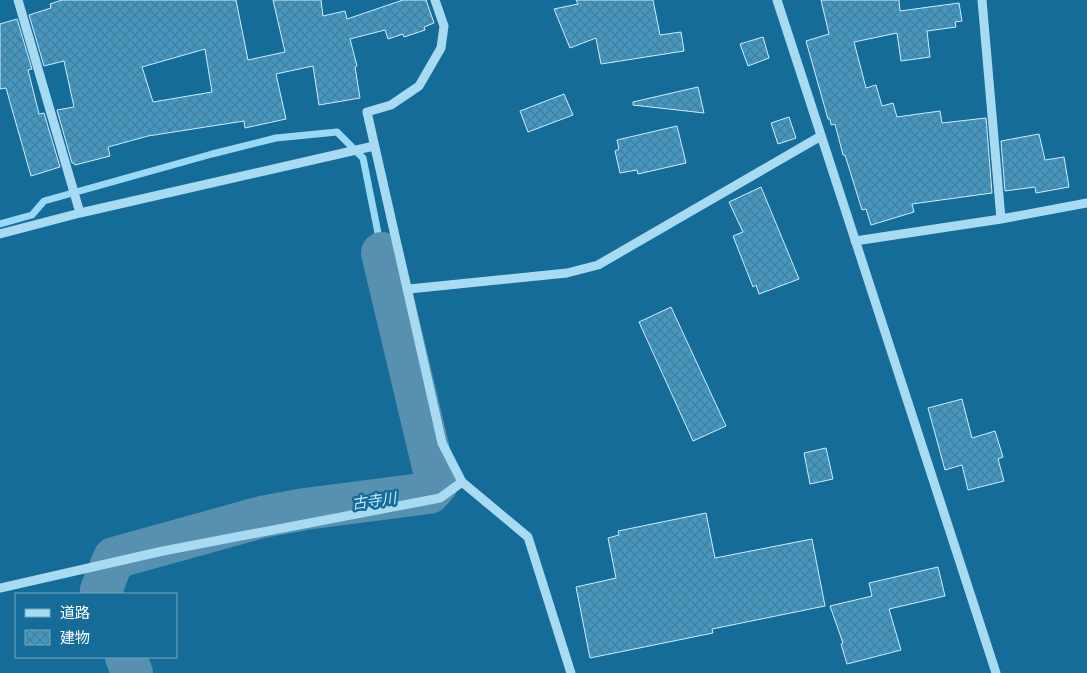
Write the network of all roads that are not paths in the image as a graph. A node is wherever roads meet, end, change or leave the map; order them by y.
1 (18, 0) edge
2 (435, 0) edge
3 (777, 0) edge
4 (982, 0) edge
5 (821, 136) junction
6 (374, 146) junction
7 (1087, 204) edge
8 (80, 214) junction
9 (1001, 219) junction
10 (0, 234) edge
11 (855, 241) junction
12 (409, 289) junction
13 (462, 482) junction
14 (0, 588) edge
15 (571, 673) edge
16 (996, 673) edge

1 - 8 street
2 - 6 street
3 - 5 street
4 - 9 street
5 - 11 street
5 - 12 street
6 - 8 street
6 - 12 street
7 - 9 street
8 - 10 street
9 - 11 street
11 - 16 street
12 - 13 street
13 - 14 street
13 - 15 street

